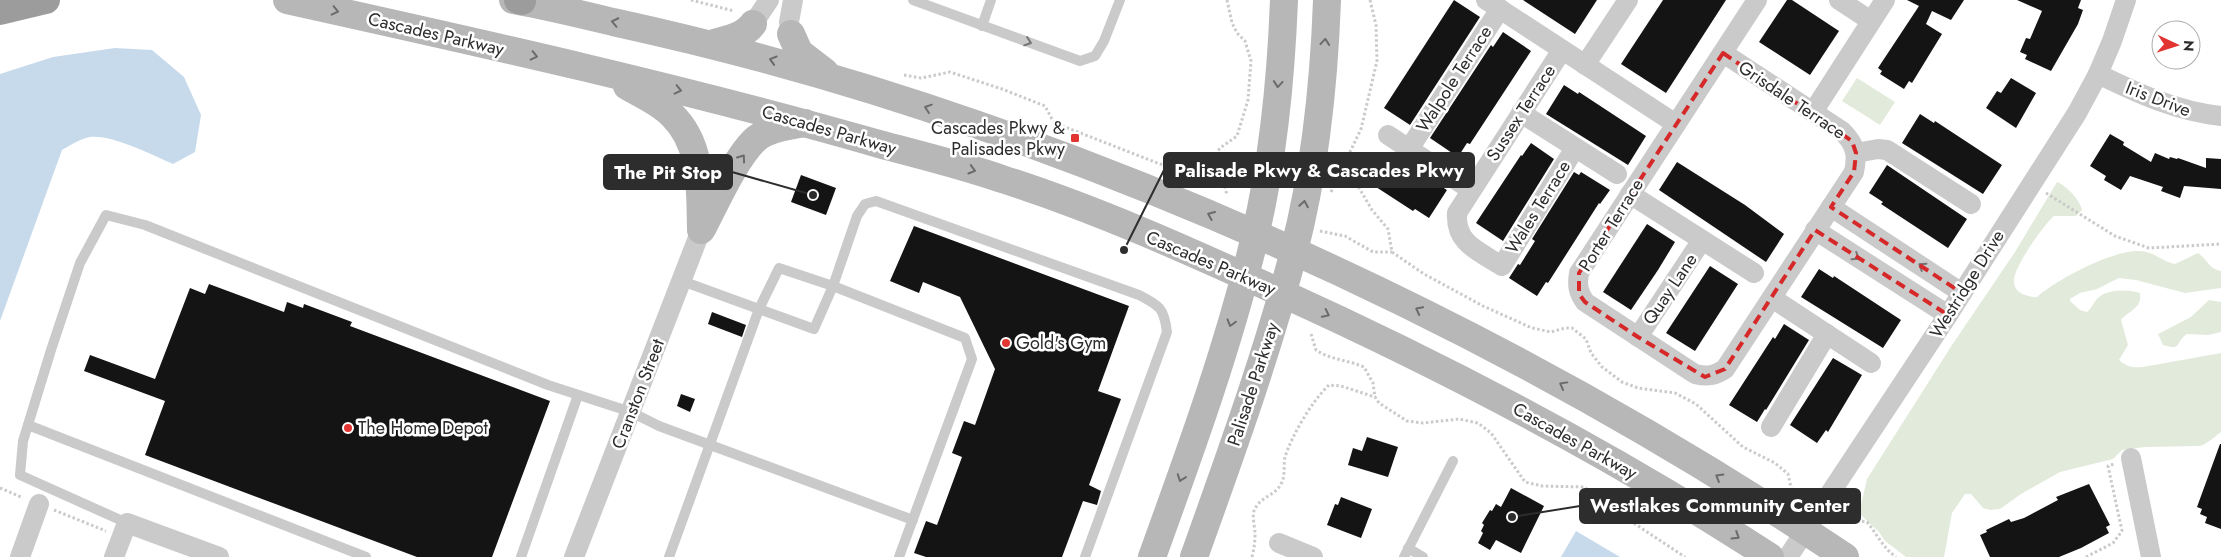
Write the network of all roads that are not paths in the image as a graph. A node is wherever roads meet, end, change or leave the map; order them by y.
1 (46, 0) edge
2 (287, 0) edge
3 (518, 0) edge
4 (769, 0) edge
5 (793, 0) edge
6 (913, 0) edge
7 (991, 0) edge
8 (1120, 0) edge
9 (1284, 0) edge
10 (1327, 0) edge
11 (1628, 0) edge
12 (1757, 0) edge
13 (1839, 0) edge
14 (1885, 0) edge
15 (2126, 0) edge
16 (1495, 4) edge
17 (0, 11) edge
18 (748, 20) joint
19 (1871, 21) junction
20 (982, 26) junction
21 (791, 34) joint
22 (710, 44) junction
23 (1562, 50) junction
24 (1723, 53) junction
25 (1585, 65) junction
26 (597, 70) junction
27 (2098, 74) junction
28 (835, 79) junction
29 (1812, 112) junction
30 (1521, 113) junction
31 (2221, 116) edge
32 (806, 123) junction
33 (1676, 124) junction
34 (1388, 135) dead end
35 (1575, 148) junction
36 (1409, 149) junction
37 (1856, 153) junction
38 (1617, 174) dead end
39 (1471, 190) junction
40 (1630, 194) junction
41 (1971, 204) dead end
42 (1831, 207) junction
43 (701, 230) junction
44 (1815, 230) junction
45 (1255, 235) junction
46 (1702, 240) junction
47 (1294, 251) junction
48 (1502, 266) joint
49 (1754, 273) dead end
50 (1244, 276) junction
51 (682, 281) junction
52 (833, 286) junction
53 (1282, 293) junction
54 (1962, 293) junction
55 (1772, 298) junction
56 (759, 309) junction
57 (1948, 316) junction
58 (1827, 334) junction
59 (1638, 337) junction
60 (1871, 363) dead end
61 (578, 395) junction
62 (631, 412) junction
63 (28, 425) junction
64 (1770, 427) dead end
65 (710, 444) junction
66 (2132, 459) road end
67 (1453, 461) dead end
68 (39, 504) road end
69 (913, 520) junction
70 (124, 530) junction
71 (1805, 530) junction
72 (1279, 543) dead end
73 (1406, 552) edge
74 (20, 557) edge
75 (114, 557) edge
76 (219, 557) edge
77 (366, 557) edge
78 (521, 557) edge
79 (574, 557) edge
80 (669, 557) edge
81 (899, 557) edge
82 (1085, 557) edge
83 (1152, 557) edge
84 (1194, 557) edge
85 (1313, 557) edge
86 (1423, 557) edge
87 (1770, 557) edge
88 (1788, 557) edge
89 (1845, 557) edge
90 (2151, 557) edge

1 - 17 highway
2 -> 26 main road, Cascades Parkway
22 -> 3 main road
4 - 18 street
5 - 21 street
6 - 20 lane
7 - 20 lane
20 -> 8 lane
9 -> 45 main road
47 -> 10 main road, Palisade Parkway
11 - 25 street
12 - 24 street, Porter Terrace
13 - 19 street
14 - 19 street
15 - 27 street, Westridge Drive
16 - 23 street
16 - 36 street, Walpole Terrace
18 - 22 main road
19 - 29 street
21 - 28 main road
28 -> 22 main road
23 - 25 street
23 - 30 street, Sussex Terrace
24 - 29 street, Grisdale Terrace
24 - 33 street, Porter Terrace
25 - 33 street
26 -> 32 main road, Cascades Parkway
26 - 43 main road
27 - 31 street, Iris Drive
27 - 54 street, Westridge Drive
45 -> 28 main road
29 - 37 street, Grisdale Terrace
30 - 35 street, Wales Terrace
30 - 39 street, Sussex Terrace
43 -> 32 main road
32 -> 50 main road, Cascades Parkway
33 - 40 street, Porter Terrace
34 - 36 street, Walpole Terrace
35 - 38 street, Wales Terrace
35 - 48 street, Wales Terrace
36 - 39 street, Walpole Terrace
37 - 41 street
37 - 42 street, Grisdale Terrace
39 - 48 street, Sussex Terrace
40 - 46 street, Quay Lane
40 - 59 street, Porter Terrace
42 - 44 street, Grisdale Terrace
54 -> 42 street
43 - 51 street, Cranston Street
44 - 55 street, Porter Terrace
44 -> 57 street
45 - 47 main road
45 - 50 main road
46 - 49 street, Quay Lane
46 - 59 street, Quay Lane
47 - 53 main road, Palisade Parkway
71 -> 47 main road
50 - 53 main road, Cascades Parkway
50 -> 83 main road
51 - 56 lane
51 - 62 street, Cranston Street
52 - 56 lane
52 - 56 lane
52 - 69 lane
52 - 82 lane
53 - 84 main road, Palisade Parkway
53 -> 87 main road, Cascades Parkway
54 - 57 street, Westridge Drive
55 - 58 street
55 - 59 street, Porter Terrace
56 - 65 lane
57 - 71 street, Westridge Drive
58 - 60 street
58 - 64 street
61 - 62 lane
61 - 63 lane
61 - 78 lane
62 - 65 lane
62 - 79 street, Cranston Street
63 - 70 lane
63 - 77 lane
65 - 69 lane
65 - 80 lane
66 - 90 street
67 - 73 lane
68 - 74 street
69 - 81 lane
70 - 75 street
70 - 76 street
71 - 88 street, Westridge Drive
71 - 89 main road
72 - 85 street
73 - 86 lane

